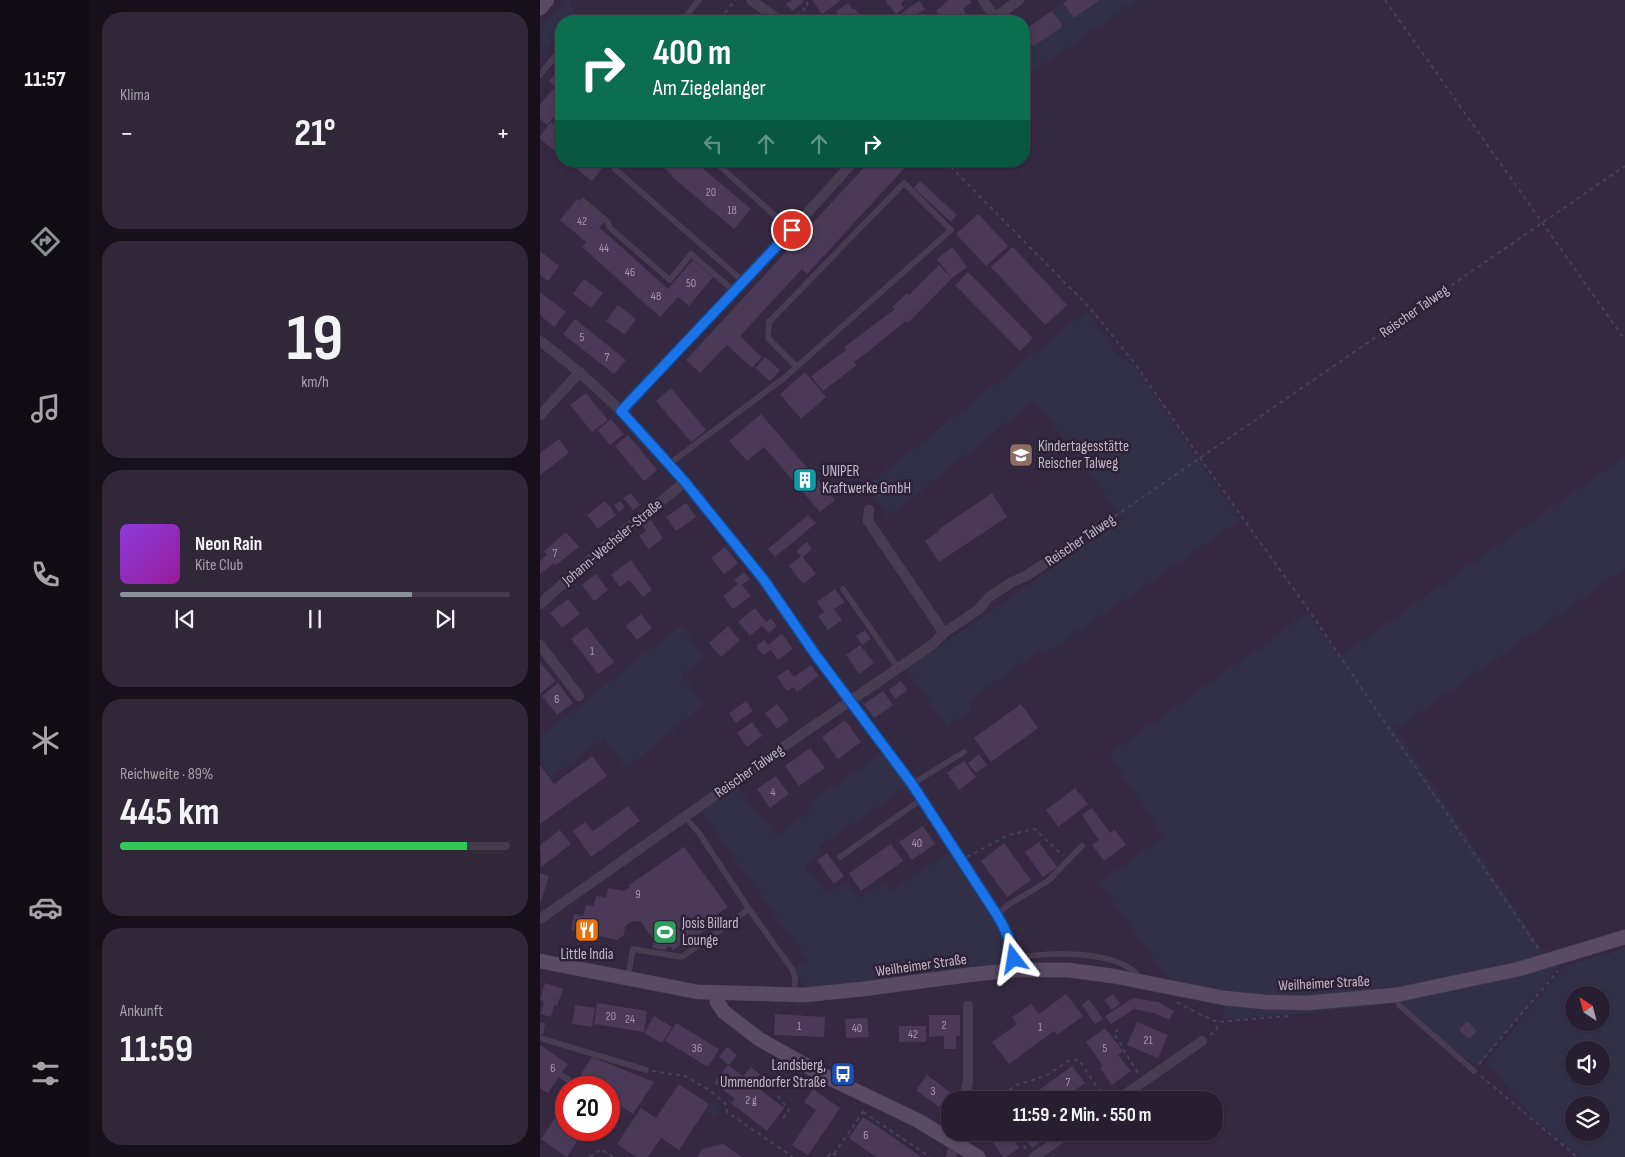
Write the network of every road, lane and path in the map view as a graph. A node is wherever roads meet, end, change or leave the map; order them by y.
1 (547, 0) edge
2 (699, 0) edge
3 (735, 0) edge
4 (751, 0) edge
5 (806, 0) edge
6 (983, 0) edge
7 (1019, 0) edge
8 (1385, 0) edge
9 (540, 8) edge
10 (725, 13) dead end
11 (687, 15) edge
12 (778, 15) edge
13 (797, 15) edge
14 (990, 15) edge
15 (998, 15) edge
16 (555, 56) edge
17 (540, 74) edge
18 (1625, 166) edge
19 (721, 167) edge
20 (849, 167) edge
21 (951, 167) edge
22 (615, 170) dead end
23 (583, 201) dead end
24 (1542, 222) junction
25 (792, 230) junction
26 (744, 282) junction
27 (735, 291) junction
28 (1625, 340) edge
29 (540, 341) edge
30 (797, 367) junction
31 (580, 372) junction
32 (621, 411) junction
33 (540, 415) edge
34 (1200, 458) junction
35 (669, 464) junction
36 (685, 482) junction
37 (869, 510) dead end
38 (1074, 544) joint
39 (843, 589) dead end
40 (540, 604) edge
41 (944, 632) junction
42 (540, 645) edge
43 (898, 668) junction
44 (579, 696) dead end
45 (850, 701) junction
46 (964, 752) dead end
47 (912, 784) junction
48 (922, 799) junction
49 (685, 817) junction
50 (1082, 846) dead end
51 (840, 857) dead end
52 (961, 860) junction
53 (1068, 861) junction
54 (749, 909) junction
55 (997, 915) junction
56 (540, 919) edge
57 (1625, 937) edge
58 (540, 961) edge
59 (1546, 961) junction
60 (1014, 965) junction
61 (1563, 965) dead end
62 (628, 978) junction
63 (716, 993) junction
64 (794, 995) junction
65 (1396, 995) junction
66 (968, 1006) dead end
67 (1218, 1022) dead end
68 (1118, 1029) dead end
69 (540, 1038) edge
70 (1202, 1041) joint
71 (646, 1070) joint
72 (1474, 1071) junction
73 (1144, 1081) junction
74 (966, 1091) edge
75 (1008, 1091) edge
76 (1100, 1091) edge
77 (1130, 1091) edge
78 (778, 1096) dead end
79 (873, 1097) junction
80 (863, 1112) junction
81 (782, 1120) dead end
82 (941, 1130) edge
83 (955, 1141) edge
84 (960, 1141) edge
85 (1021, 1141) edge
86 (1057, 1141) edge
87 (834, 1154) junction
88 (590, 1157) edge
89 (613, 1157) edge
90 (793, 1157) edge
91 (828, 1157) edge
92 (838, 1157) edge
93 (930, 1157) edge
94 (951, 1157) edge
95 (978, 1157) edge
96 (1033, 1157) edge
97 (1577, 1157) edge

1 - 9 street
2 - 11 lane
3 - 10 path
4 - 12 street
5 - 13 path
6 - 14 street
7 - 15 street
8 - 24 path
16 - 17 lane
18 - 24 path, Reischer Talweg
19 - 25 lane
20 - 25 street
21 - 34 path
22 - 26 lane
23 - 27 lane
24 - 28 path
24 - 34 path, Reischer Talweg
25 - 26 street
26 - 27 street
27 - 32 street
29 - 31 street
30 - 30 lane
30 - 35 lane
31 - 32 street
31 - 33 street
32 - 35 street
34 - 38 path, Reischer Talweg
34 - 59 path
35 - 36 street
36 - 40 street, Johann-Wechsler-Straße
36 - 45 street
37 - 41 street
38 - 41 street, Reischer Talweg
39 - 43 lane
41 - 43 street, Reischer Talweg
42 - 44 street
43 - 45 street, Reischer Talweg
45 - 47 lane
45 - 49 street, Reischer Talweg
46 - 47 lane
47 - 48 lane
48 - 51 lane
48 - 52 lane
49 - 54 lane
49 - 56 street, Reischer Talweg
50 - 53 lane
52 - 53 path
52 - 55 lane
53 - 55 lane
54 - 62 lane
54 - 64 lane
55 - 60 lane
57 - 59 street, Weilheimer Straße
58 - 62 street, Weilheimer Straße
59 - 65 street, Weilheimer Straße
60 - 64 street, Weilheimer Straße
60 - 65 street, Weilheimer Straße
61 - 72 path
62 - 63 street, Weilheimer Straße
63 - 64 street, Weilheimer Straße
63 - 79 street
65 - 72 lane
66 - 74 street
67 - 70 path
68 - 73 path
69 - 71 lane
70 - 73 street
71 - 90 path
72 - 97 path
73 - 77 street
75 - 76 path
78 - 81 path
79 - 80 path
79 - 82 street
80 - 87 path
80 - 93 path
83 - 94 street
84 - 95 street
85 - 96 path
86 - 96 street
87 - 91 path
87 - 92 path
88 - 89 path

